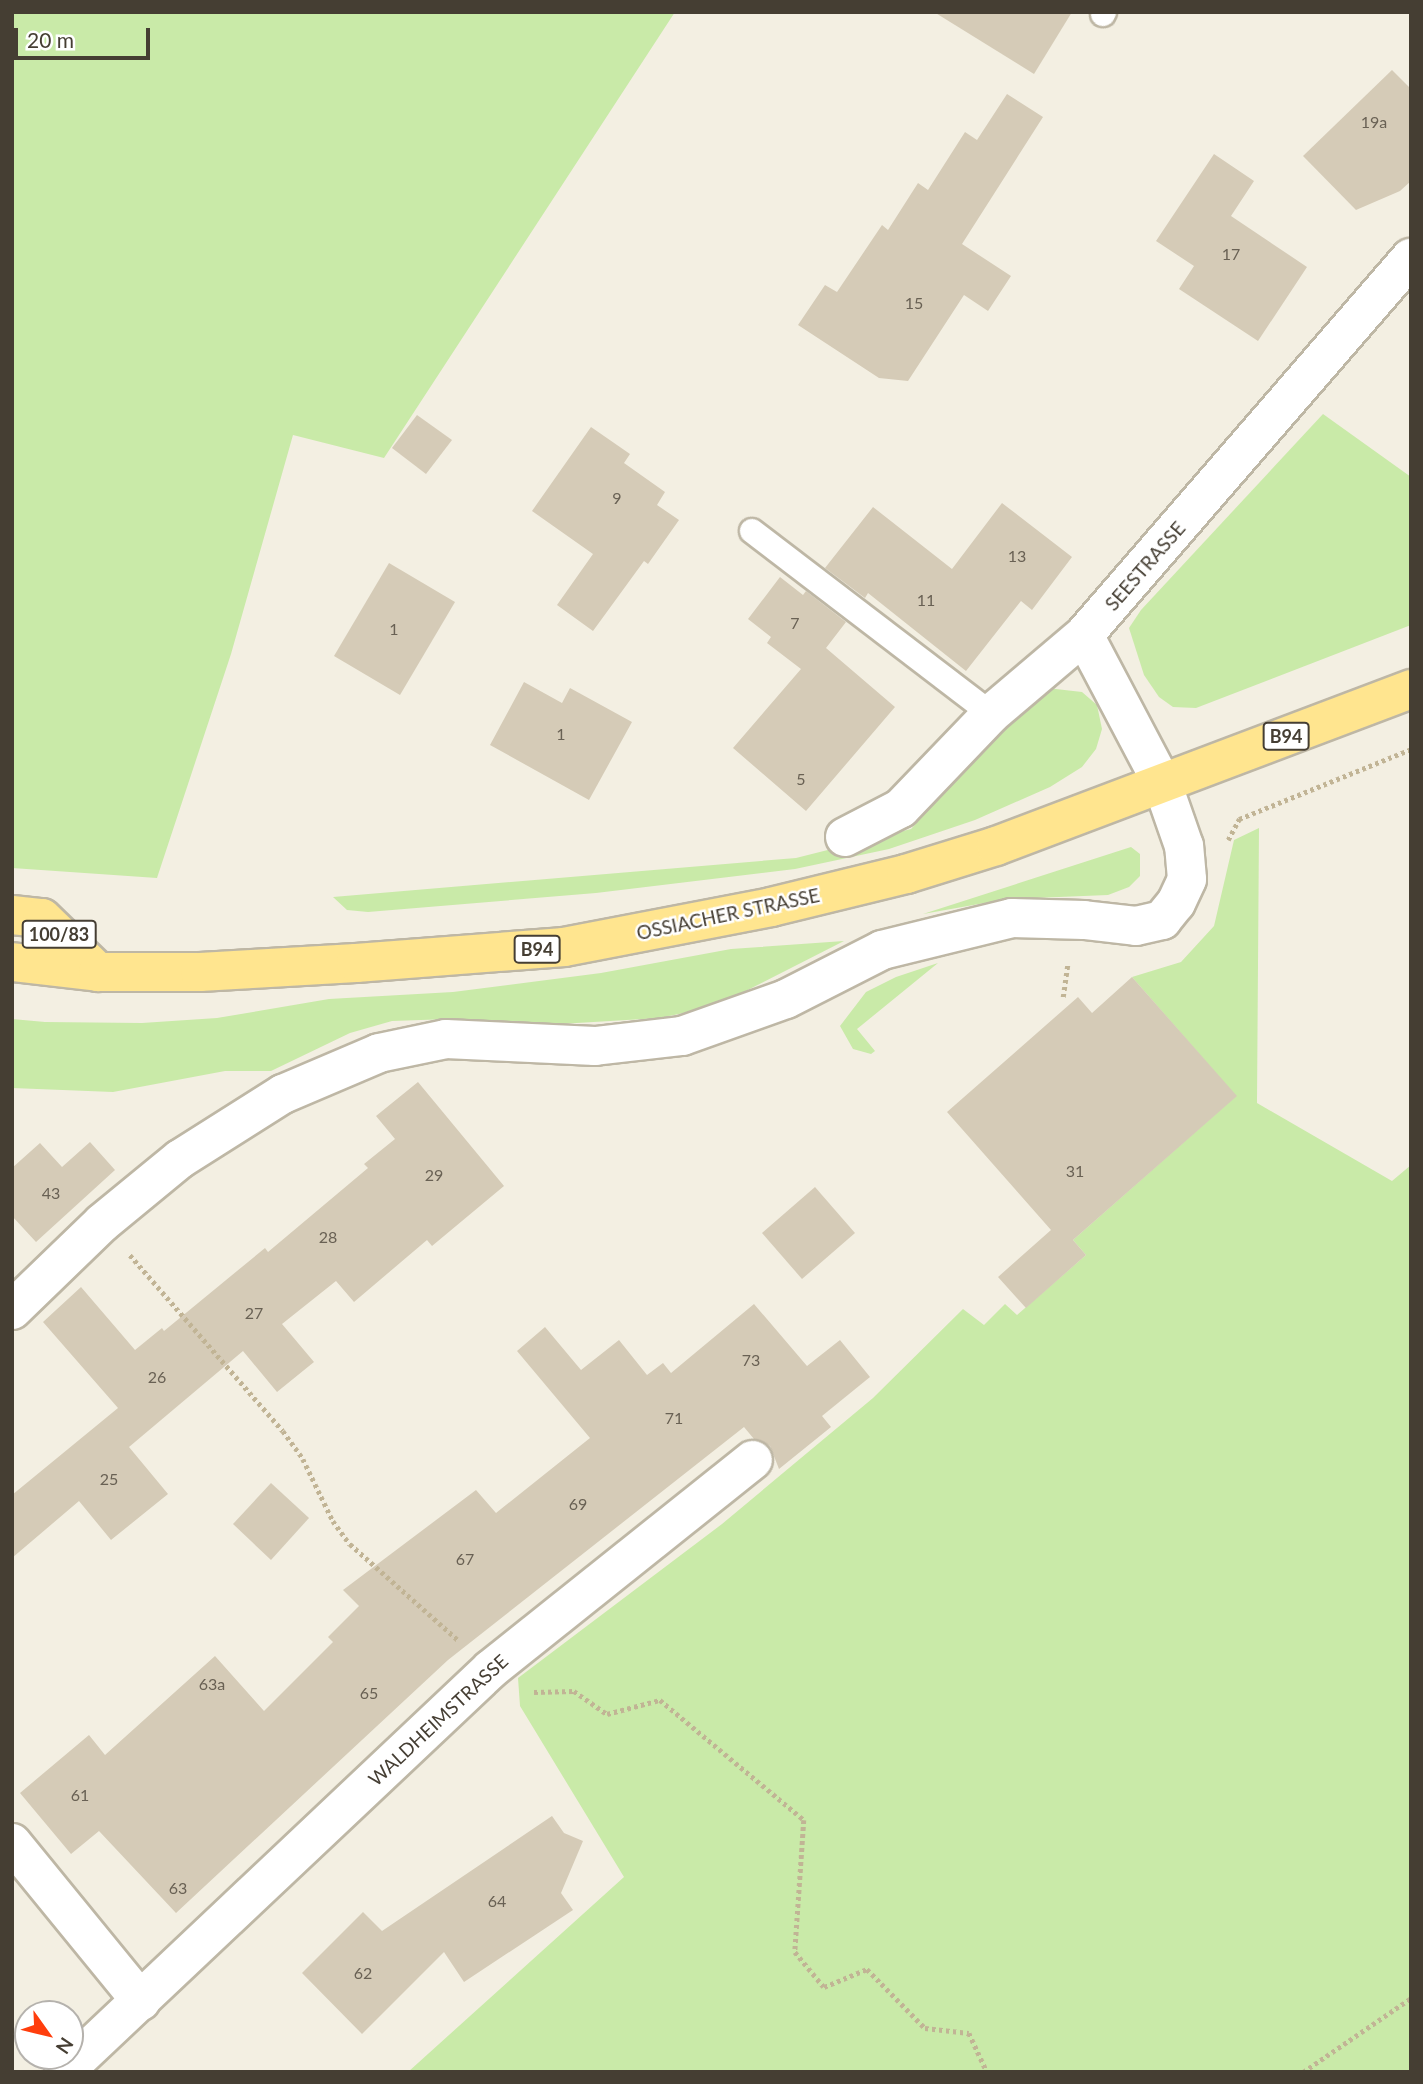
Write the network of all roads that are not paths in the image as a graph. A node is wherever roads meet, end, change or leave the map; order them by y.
1 (1411, 258) edge
2 (752, 531) dead end
3 (1084, 635) junction
4 (1411, 689) edge
5 (991, 714) junction
6 (1162, 783) junction
7 (845, 837) dead end
8 (12, 915) edge
9 (12, 962) edge
10 (98, 972) junction
11 (12, 1310) edge
12 (753, 1460) dead end
13 (12, 1843) edge
14 (141, 2001) junction
15 (64, 2072) edge

1 - 3 street, SEESTRASSE
2 - 5 lane
3 - 5 street, SEESTRASSE
3 - 6 street
4 - 6 main road, OSSIACHER STRASSE / B94
5 - 7 street, SEESTRASSE
6 - 10 main road, OSSIACHER STRASSE / B94
6 - 11 street
8 - 10 main road, 100/83
9 - 10 main road, OSSIACHER STRASSE / B94
12 - 14 street, WALDHEIMSTRASSE
13 - 14 street
14 - 15 street, WALDHEIMSTRASSE

